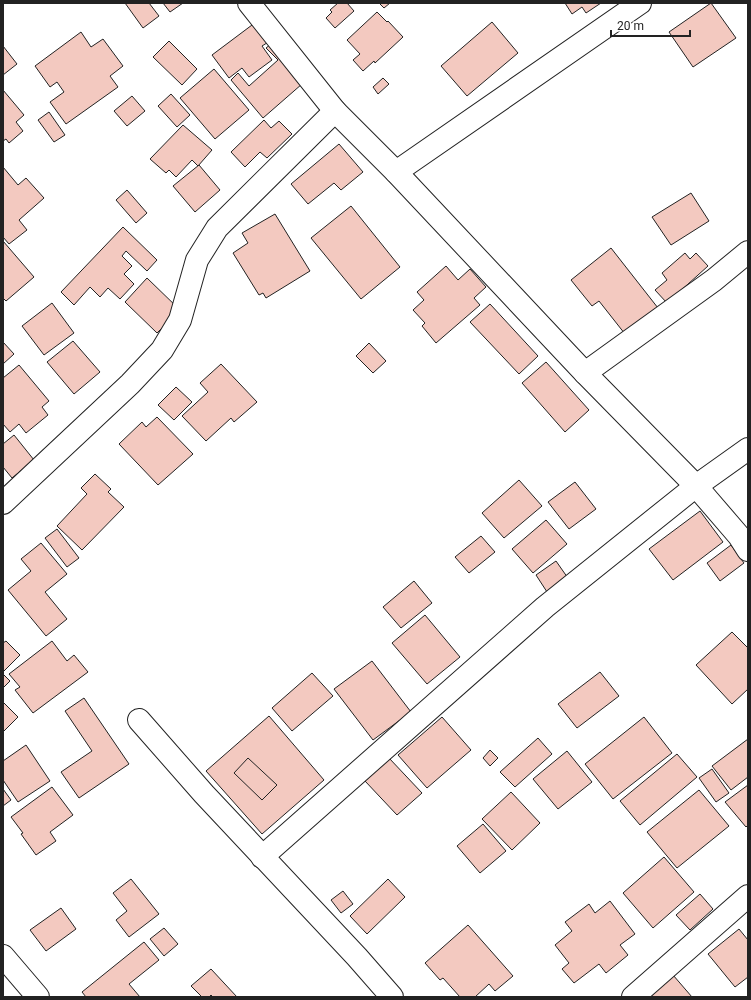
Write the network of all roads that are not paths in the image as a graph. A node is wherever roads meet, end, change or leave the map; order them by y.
1 (249, 3) edge
2 (640, 3) edge
3 (335, 111) junction
4 (396, 172) junction
5 (748, 252) edge
6 (585, 373) junction
7 (748, 449) edge
8 (696, 486) junction
9 (3, 503) edge
10 (748, 550) edge
11 (139, 720) dead end
12 (262, 857) junction
13 (748, 896) edge
14 (3, 956) edge
15 (38, 997) edge
16 (392, 997) edge
17 (633, 997) edge

1 - 3 street
2 - 4 street
3 - 4 street
3 - 9 street
4 - 6 street
5 - 6 street
6 - 8 street
7 - 8 street
8 - 10 street
8 - 12 street
11 - 12 street
12 - 16 street
13 - 17 street
14 - 15 street

